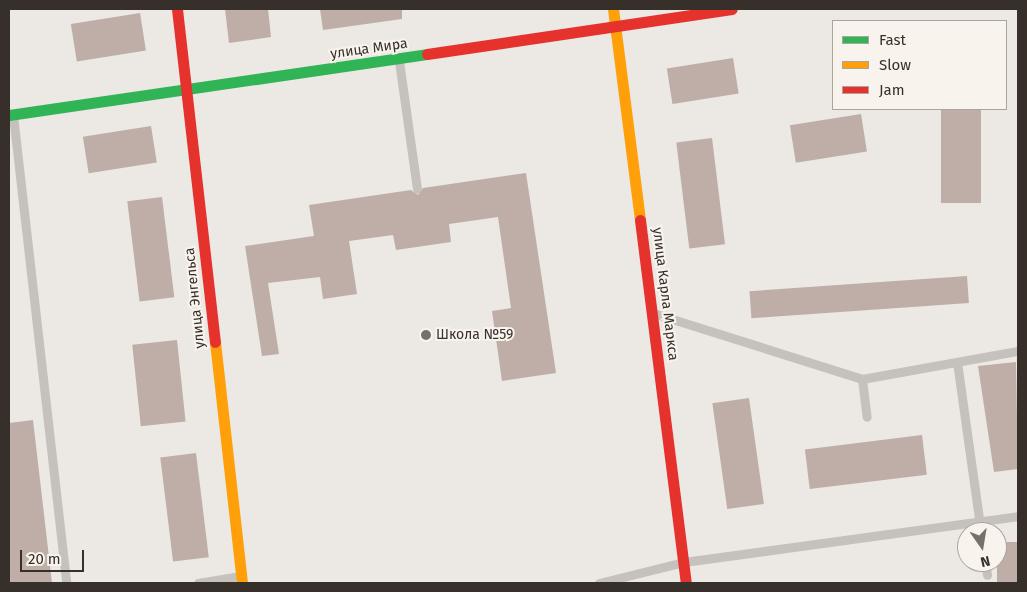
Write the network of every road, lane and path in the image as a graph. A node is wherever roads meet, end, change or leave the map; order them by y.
1 (177, 9) edge
2 (612, 9) edge
3 (732, 9) edge
4 (615, 24) junction
5 (399, 60) junction
6 (187, 88) junction
7 (11, 115) edge
8 (417, 189) dead end
9 (652, 313) junction
10 (1018, 351) edge
11 (957, 362) junction
12 (862, 379) junction
13 (867, 417) dead end
14 (1018, 516) edge
15 (979, 521) junction
16 (684, 562) junction
17 (987, 572) edge
18 (987, 575) dead end
19 (241, 580) edge
20 (66, 583) edge
21 (198, 583) edge
22 (599, 583) edge
23 (686, 583) edge

1 - 6 street, улица Энгельса
2 - 4 street, улица Карла Маркса
3 - 4 street, улица Мира
4 - 5 street, улица Мира
4 - 9 street, улица Карла Маркса
5 - 6 street, улица Мира
5 - 8 lane
6 - 7 street, улица Мира
6 - 19 street, улица Энгельса
7 - 20 lane
9 - 12 lane
9 - 16 street, улица Карла Маркса
10 - 11 lane
11 - 12 lane
11 - 15 lane
12 - 13 lane
14 - 15 lane
15 - 16 lane
16 - 22 lane
16 - 23 street, улица Карла Маркса
17 - 18 lane
19 - 21 lane

